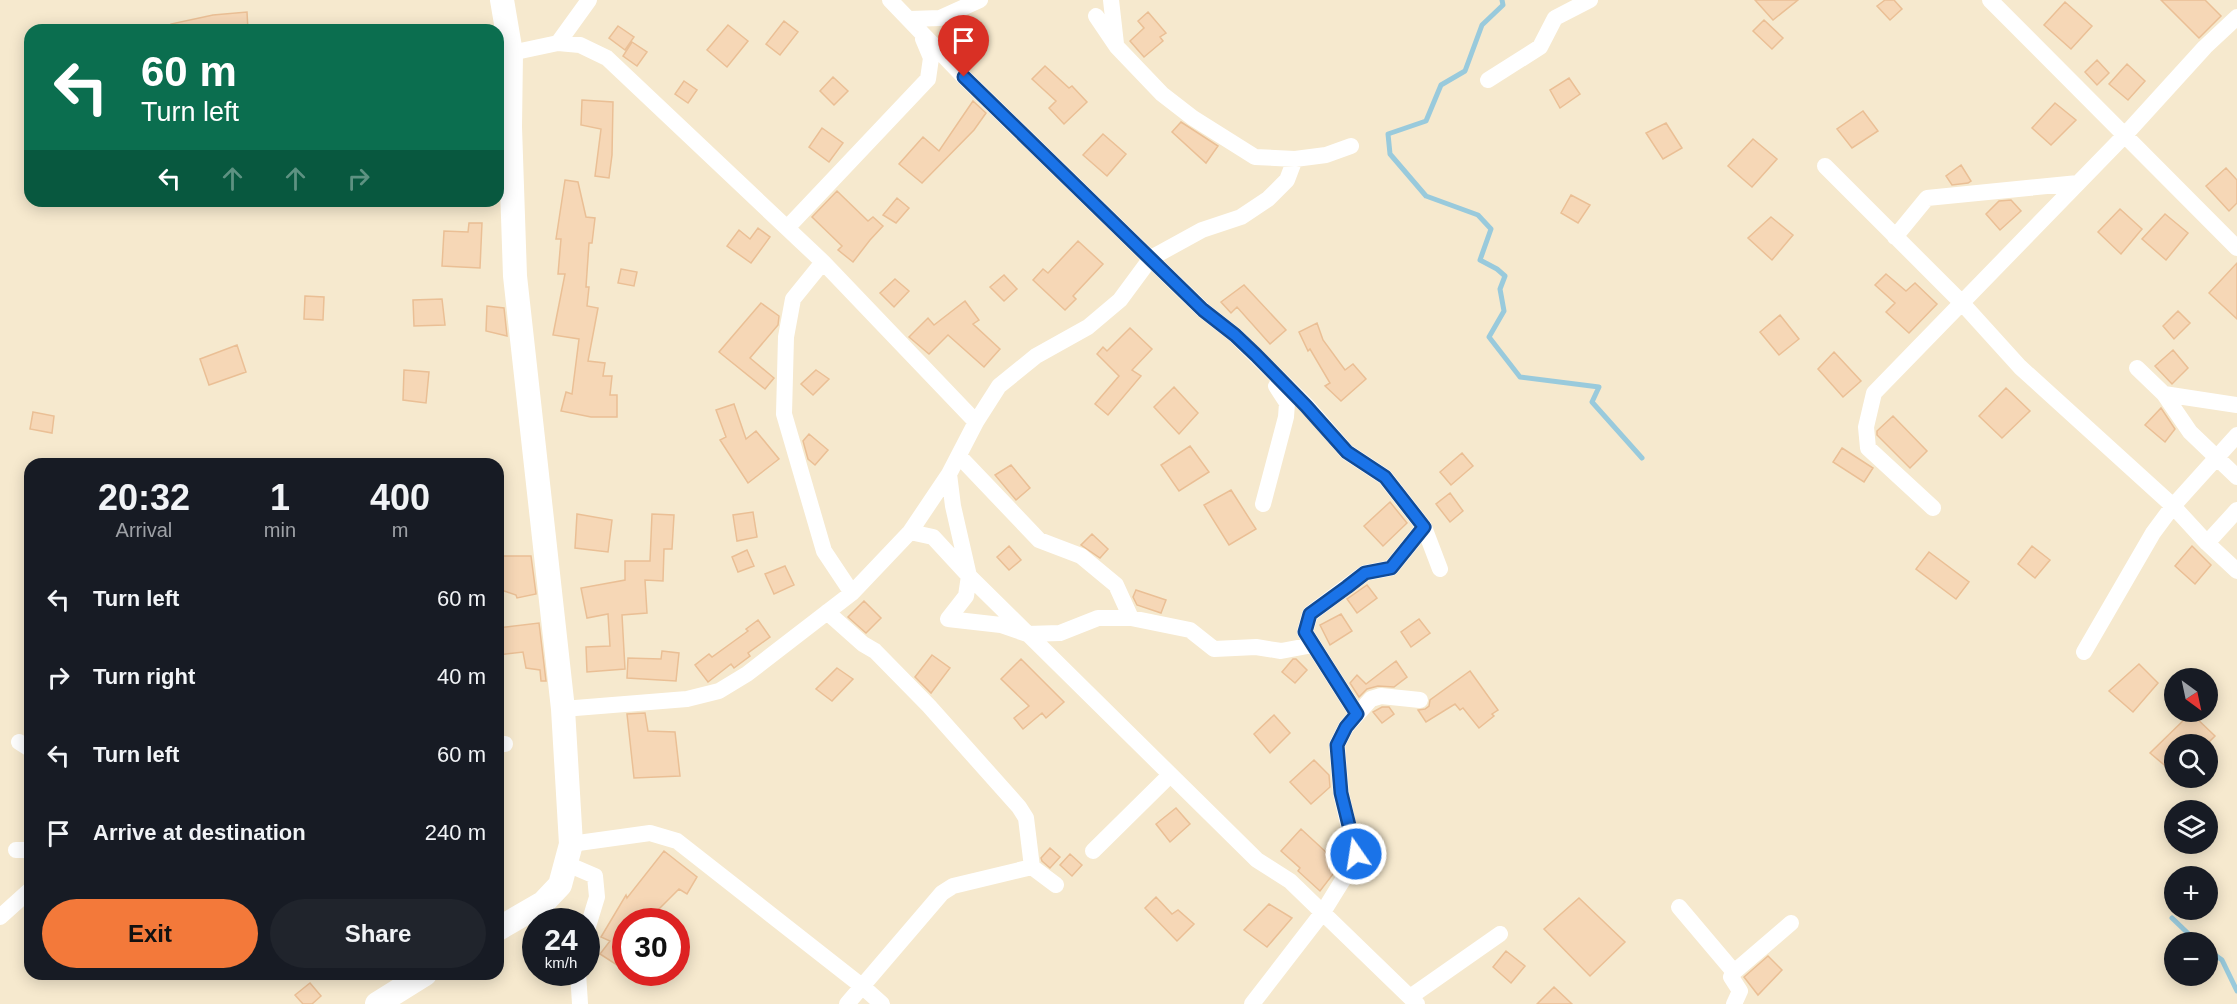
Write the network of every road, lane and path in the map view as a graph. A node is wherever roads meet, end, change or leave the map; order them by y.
1 (501, 0) edge
2 (589, 0) edge
3 (890, 0) edge
4 (980, 0) edge
5 (1111, 0) edge
6 (1590, 0) edge
7 (1990, 0) edge
8 (1096, 16) dead end
9 (2237, 17) edge
10 (914, 23) junction
11 (558, 43) junction
12 (1117, 47) junction
13 (511, 53) junction
14 (1488, 80) dead end
15 (2124, 136) junction
16 (1351, 146) dead end
17 (1295, 159) junction
18 (1825, 166) dead end
19 (2078, 183) junction
20 (787, 228) junction
21 (1895, 237) junction
22 (2237, 248) edge
23 (1151, 258) junction
24 (823, 262) junction
25 (1962, 303) junction
26 (1256, 355) junction
27 (2137, 368) dead end
28 (2164, 394) junction
29 (2237, 405) edge
30 (976, 422) junction
31 (2237, 435) edge
32 (959, 456) junction
33 (2217, 456) junction
34 (949, 474) junction
35 (2237, 477) edge
36 (1263, 504) dead end
37 (2173, 506) junction
38 (1933, 508) dead end
39 (2237, 510) edge
40 (1424, 527) junction
41 (910, 532) junction
42 (2207, 543) junction
43 (1440, 568) dead end
44 (2237, 571) edge
45 (969, 576) junction
46 (852, 593) junction
47 (827, 612) junction
48 (1131, 618) junction
49 (1028, 634) junction
50 (1313, 645) junction
51 (2084, 652) dead end
52 (1420, 700) dead end
53 (563, 709) junction
54 (1357, 714) junction
55 (1170, 775) junction
56 (1093, 851) dead end
57 (569, 854) junction
58 (1032, 867) junction
59 (1056, 885) dead end
60 (24, 895) edge
61 (1678, 907) dead end
62 (594, 908) edge
63 (1323, 912) junction
64 (0, 917) edge
65 (1791, 923) dead end
66 (504, 926) edge
67 (1500, 934) dead end
68 (1734, 972) junction
69 (415, 980) edge
70 (579, 986) edge
71 (863, 987) junction
72 (1414, 1000) edge
73 (377, 1004) edge
74 (580, 1004) edge
75 (848, 1004) edge
76 (882, 1004) edge
77 (1252, 1004) edge
78 (1734, 1004) edge

1 - 13 street
2 - 11 street
3 - 10 street
4 - 10 street
5 - 12 street
6 - 14 street
7 - 15 street
8 - 12 street
9 - 15 street
10 - 20 street
10 - 23 street
11 - 13 street
11 - 20 street
12 - 17 street
13 - 53 street
15 - 19 street
15 - 22 street
16 - 17 street
17 - 23 street
18 - 21 street
19 - 21 street
19 - 25 street
20 - 24 street
21 - 25 street
23 - 26 street
23 - 30 street
24 - 30 street
24 - 46 street
25 - 37 street
25 - 38 street
26 - 36 street
26 - 40 street
27 - 28 street
28 - 29 street
28 - 33 street
30 - 32 street
31 - 33 street
32 - 34 street
32 - 48 street
33 - 35 street
33 - 37 street
34 - 41 street
34 - 45 street
37 - 42 street
37 - 51 street
39 - 42 street
40 - 43 street
40 - 50 street
41 - 45 street
41 - 46 street
42 - 44 street
45 - 49 street
45 - 49 street
46 - 47 street
47 - 53 street
47 - 58 street
48 - 49 street
48 - 50 street
49 - 55 street
50 - 54 street
52 - 54 street
53 - 57 street
54 - 63 street
55 - 56 street
55 - 63 street
57 - 62 street
57 - 66 street
57 - 71 street
58 - 59 street
58 - 71 street
60 - 64 street
61 - 68 street
63 - 72 street
63 - 77 street
65 - 68 street
67 - 72 street
68 - 78 street
69 - 73 street
70 - 74 street
71 - 75 street
71 - 76 street

